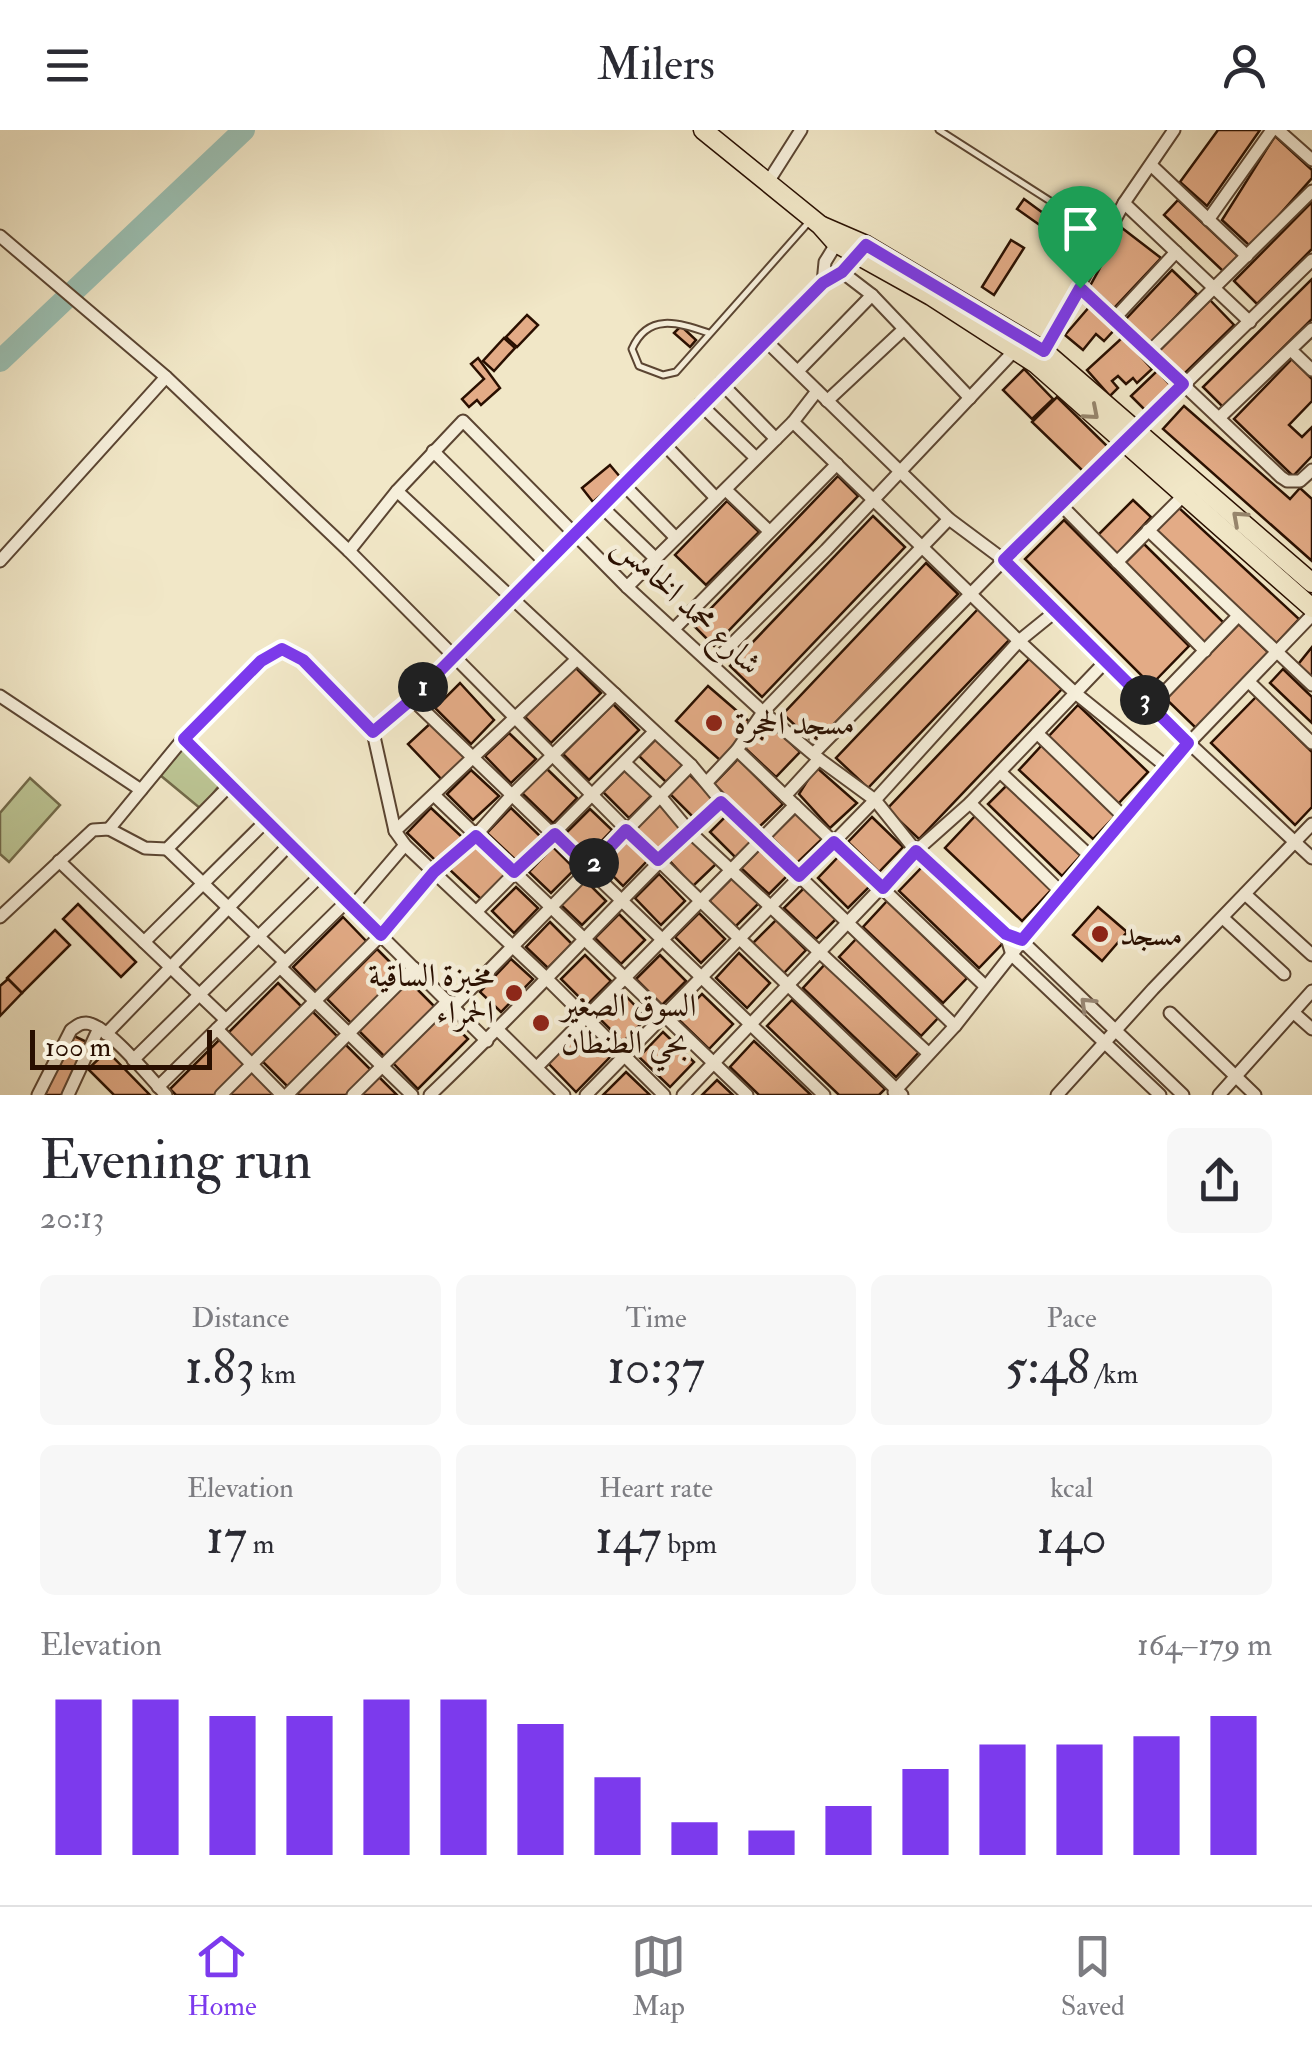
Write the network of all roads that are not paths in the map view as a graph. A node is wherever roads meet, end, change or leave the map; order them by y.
1 (703, 130) edge
2 (801, 130) edge
3 (939, 130) edge
4 (1174, 130) edge
5 (1275, 130) edge
6 (1312, 160) edge
7 (1151, 165) junction
8 (768, 182) junction
9 (1312, 191) edge
10 (1124, 203) junction
11 (1072, 216) dead end
12 (1208, 220) junction
13 (816, 222) junction
14 (0, 236) edge
15 (840, 238) junction
16 (862, 250) junction
17 (1176, 252) junction
18 (1247, 256) junction
19 (1312, 260) edge
20 (842, 272) junction
21 (823, 283) junction
22 (1080, 288) junction
23 (1214, 288) junction
24 (872, 295) junction
25 (1114, 318) junction
26 (1250, 322) junction
27 (904, 328) junction
28 (1312, 329) edge
29 (709, 333) junction
30 (766, 340) junction
31 (1291, 350) junction
32 (1014, 351) junction
33 (1044, 351) junction
34 (1149, 352) junction
35 (1312, 370) edge
36 (798, 371) junction
37 (166, 377) junction
38 (721, 383) junction
39 (1183, 384) junction
40 (817, 391) junction
41 (970, 398) junction
42 (828, 401) junction
43 (700, 404) junction
44 (1219, 418) junction
45 (793, 422) junction
46 (1132, 436) junction
47 (776, 438) junction
48 (663, 443) junction
49 (433, 451) junction
50 (756, 458) junction
51 (837, 464) junction
52 (898, 471) junction
53 (1310, 476) edge
54 (623, 484) junction
55 (398, 491) junction
56 (721, 494) junction
57 (1185, 494) junction
58 (873, 499) junction
59 (1061, 505) junction
60 (602, 506) junction
61 (949, 518) junction
62 (1148, 530) junction
63 (768, 532) junction
64 (573, 534) junction
65 (676, 538) junction
66 (923, 545) junction
67 (349, 551) junction
68 (656, 559) junction
69 (1004, 560) junction
70 (0, 561) edge
71 (545, 562) junction
72 (1117, 562) junction
73 (1312, 583) edge
74 (628, 588) junction
75 (970, 595) junction
76 (510, 598) junction
77 (1056, 611) junction
78 (1312, 611) edge
79 (1237, 617) junction
80 (674, 629) junction
81 (1019, 640) junction
82 (1205, 651) junction
83 (1277, 652) junction
84 (452, 656) junction
85 (576, 660) junction
86 (1106, 661) junction
87 (712, 664) junction
88 (1249, 682) junction
89 (1312, 685) edge
90 (1074, 692) junction
91 (614, 694) junction
92 (0, 696) edge
93 (412, 699) junction
94 (1151, 706) junction
95 (763, 712) junction
96 (516, 718) junction
97 (373, 732) junction
98 (654, 732) junction
99 (1037, 733) junction
100 (184, 739) junction
101 (1188, 743) junction
102 (1312, 743) edge
103 (738, 750) junction
104 (551, 754) junction
105 (816, 756) junction
106 (474, 757) junction
107 (626, 763) junction
108 (691, 765) junction
109 (1168, 768) junction
110 (1000, 772) junction
111 (707, 782) junction
112 (230, 786) junction
113 (141, 790) junction
114 (512, 794) junction
115 (593, 795) junction
116 (435, 796) junction
117 (660, 796) junction
118 (785, 796) junction
119 (876, 800) junction
120 (721, 802) junction
121 (970, 803) junction
122 (795, 805) junction
123 (1125, 818) junction
124 (266, 821) junction
125 (1312, 824) edge
126 (109, 830) junction
127 (396, 830) junction
128 (626, 830) junction
129 (690, 832) junction
130 (555, 834) junction
131 (476, 836) junction
132 (761, 840) junction
133 (834, 842) junction
134 (1295, 842) junction
135 (290, 844) junction
136 (404, 845) junction
137 (167, 849) junction
138 (916, 851) junction
139 (1091, 857) junction
140 (1312, 858) edge
141 (658, 860) junction
142 (59, 861) junction
143 (590, 868) junction
144 (731, 870) junction
145 (434, 872) junction
146 (514, 872) junction
147 (321, 875) junction
148 (799, 876) junction
149 (203, 883) junction
150 (883, 888) junction
151 (1061, 892) junction
152 (1246, 894) junction
153 (619, 900) junction
154 (701, 900) junction
155 (350, 904) junction
156 (548, 907) junction
157 (768, 907) junction
158 (228, 908) junction
159 (476, 911) junction
160 (0, 917) edge
161 (1223, 918) junction
162 (850, 923) junction
163 (1006, 934) junction
164 (381, 935) junction
165 (259, 936) junction
166 (584, 938) junction
167 (663, 938) junction
168 (741, 940) junction
169 (1022, 940) junction
170 (144, 942) junction
171 (511, 945) junction
172 (820, 951) junction
173 (1012, 955) junction
174 (1312, 955) edge
175 (283, 964) junction
176 (170, 968) junction
177 (414, 968) junction
178 (1284, 974) dead end
179 (625, 977) junction
180 (546, 978) junction
181 (703, 979) junction
182 (788, 986) junction
183 (986, 986) junction
184 (1312, 991) edge
185 (199, 995) junction
186 (315, 1001) junction
187 (450, 1004) junction
188 (1170, 1012) dead end
189 (1294, 1014) junction
190 (663, 1017) junction
191 (584, 1018) junction
192 (750, 1024) junction
193 (222, 1025) junction
194 (955, 1026) junction
195 (497, 1029) junction
196 (1312, 1030) edge
197 (103, 1031) junction
198 (1115, 1032) junction
199 (349, 1034) junction
200 (487, 1040) junction
201 (1106, 1042) junction
202 (928, 1053) junction
203 (624, 1054) junction
204 (133, 1060) junction
205 (713, 1063) junction
206 (252, 1065) junction
207 (382, 1066) junction
208 (538, 1066) junction
209 (1234, 1076) junction
210 (162, 1091) edge
211 (1166, 1092) edge
212 (896, 1093) edge
213 (38, 1095) edge
214 (68, 1095) edge
215 (221, 1095) edge
216 (284, 1095) edge
217 (353, 1095) edge
218 (412, 1095) edge
219 (430, 1095) edge
220 (564, 1095) edge
221 (586, 1095) edge
222 (664, 1095) edge
223 (682, 1095) edge
224 (747, 1095) edge
225 (824, 1095) edge
226 (1057, 1095) edge
227 (1183, 1095) edge
228 (1219, 1095) edge
229 (1255, 1095) edge

1 - 8 main road
2 - 8 street
3 - 11 lane
4 - 7 street
5 - 6 street
5 - 12 street
7 - 10 street
7 - 12 street
8 - 13 main road
9 - 18 street
10 - 17 street
10 - 22 street
12 - 18 street
13 - 15 main road
13 - 29 lane
14 - 37 street
15 - 16 main road
15 - 21 street
16 - 20 street
16 - 32 main road
16 - 33 main road
17 - 23 street
17 - 25 street
18 - 23 street
19 - 26 street
20 - 21 street
20 - 24 street
21 - 30 street
22 - 25 street
22 - 33 street
23 - 26 street
23 - 34 street
24 - 27 street
24 - 36 street
25 - 34 street
26 - 39 street
27 - 41 street
27 - 42 street
28 - 31 street
29 - 29 lane
30 - 36 street
30 - 38 street
31 - 35 street
31 - 44 street
32 - 41 street
32 -> 46 main road
33 - 46 main road
34 - 39 street
36 - 40 street
37 - 67 street
37 - 70 street
38 - 43 street
38 - 47 street
39 - 44 street
39 - 46 street
40 - 42 street
40 - 45 street
41 - 52 street
42 - 52 street
43 - 48 street
43 - 50 street
44 - 53 street
45 - 47 street
45 - 51 street
46 - 57 main road
46 - 59 street
73 -> 46 main road
47 - 50 street
48 - 54 street
48 - 56 street
49 - 55 street
49 - 64 street, شارع محمد الخامس
49 - 71 street
50 - 56 street
51 - 58 street
51 - 63 street
52 - 58 street
52 - 61 street
54 - 60 street
54 - 65 street
55 - 67 street
55 - 76 street
56 - 63 street
56 - 65 street
57 - 62 street
57 - 78 main road
58 - 66 street
58 - 87 street
59 - 69 street
59 - 72 street
60 - 64 street
60 - 68 street
61 - 66 street
61 - 69 street
62 - 72 street
62 - 79 street
63 - 80 street
64 - 71 street
64 - 74 street, شارع محمد الخامس
65 - 68 street
66 - 75 street
66 - 95 street
67 - 84 street
68 - 74 street
69 - 75 street
69 - 77 street
71 - 76 street
72 - 82 street
74 - 80 street, شارع محمد الخامس
75 - 81 street
75 - 105 street
76 - 84 street
76 - 85 street
77 - 81 street
77 - 86 street
78 - 83 street
79 - 82 street
79 - 83 street
80 - 87 street, شارع محمد الخامس
81 - 90 street
81 - 119 street
82 - 94 street
83 - 88 street
83 - 89 street
84 - 93 street
84 - 96 street
85 - 91 street
85 - 96 street
86 - 90 street
86 - 94 street
87 - 95 street, شارع محمد الخامس
88 - 101 street
88 - 102 street
90 - 99 street
90 - 109 street
91 - 98 street
91 - 104 street
92 - 113 street
93 - 97 street
93 - 106 street
94 - 101 street
95 - 103 street
95 - 105 street, شارع محمد الخامس
96 - 104 street
96 - 106 street
97 - 100 street
97 - 127 street
98 - 107 street
98 - 108 street
99 - 110 street
99 - 123 street
100 - 112 street
100 - 113 street
101 - 109 street
101 - 134 street
103 - 111 street
103 - 118 street
104 - 114 street
104 - 115 street
105 - 118 street
105 - 119 street, شارع محمد الخامس
106 - 114 street
106 - 116 street
107 - 115 street
107 - 117 street
108 - 111 street
108 - 117 street
109 - 123 street
110 - 121 street
110 - 139 street
111 - 120 street
112 - 124 street
112 - 137 street
113 - 126 street
114 - 130 street
114 - 131 street
115 - 128 street
115 - 130 street
116 - 127 street
116 - 131 street
117 - 128 street
117 - 129 street
118 - 122 street
119 - 133 street
119 - 138 street, شارع محمد الخامس
120 - 129 street
120 - 132 street
121 - 138 street
121 - 151 street
122 - 132 street
122 - 133 street
123 - 139 street
124 - 135 street
124 - 149 street
125 - 134 street
126 - 137 street
126 - 142 street
127 - 136 street
128 - 141 street
128 - 143 street
129 - 141 street
129 - 144 street
130 - 143 street
130 - 146 street
131 - 145 street
131 - 146 street
132 - 144 street
132 - 148 street
133 - 148 street
133 - 150 street
134 - 140 street
134 - 152 street
135 - 147 street
135 - 158 street
136 - 145 street
136 - 155 street
137 - 149 street
138 - 150 street
138 - 163 street, شارع محمد الخامس
139 - 151 street
141 - 153 street
141 - 154 street
142 - 160 street
142 - 170 street
143 - 153 street
143 - 156 street
144 - 154 street
144 - 157 street
145 - 159 street
145 - 164 street
146 - 156 street
146 - 159 street
147 - 155 street
147 - 165 street
148 - 157 street
148 - 162 street
149 - 158 street
149 - 170 street
150 - 162 street
150 - 183 street
151 - 169 street
152 - 161 street
152 - 174 street
153 - 166 street
153 - 167 street
154 - 167 street
154 - 168 street
155 - 164 street
155 - 175 street
156 - 166 street
156 - 171 street
157 - 168 street
157 - 172 street
158 - 165 street
158 - 176 street
159 - 171 street
161 - 178 street
161 - 198 street
162 - 172 street
162 - 194 street
163 - 169 street, شارع محمد الخامس
163 - 173 street
164 - 177 street
164 - 186 street
165 - 175 street
165 - 185 street
166 - 179 street
166 - 180 street
167 - 179 street
167 - 181 street
168 - 181 street
168 - 182 street
169 - 173 street
198 -> 169 street, شارع محمد الخامس
170 - 176 street
171 - 180 street
171 - 187 street
172 - 182 street
172 - 202 street
173 - 183 street
173 - 201 street
175 - 186 street
175 - 193 street
176 - 185 street
176 - 197 street
177 - 187 street
177 - 199 street
179 - 190 street
179 - 191 street
180 - 191 street
180 - 195 street
181 - 190 street
181 - 192 street
182 - 192 street
182 - 212 street
183 - 194 street
184 - 189 street
185 - 193 street
185 - 204 street
186 - 199 street
186 - 206 street
187 - 200 street
187 - 207 street
188 - 209 street
189 - 196 street
189 - 209 street
190 - 203 street
190 - 205 street
191 - 203 street
191 - 208 street
192 - 205 street
192 - 225 street
193 - 206 street
193 - 210 street
194 - 202 street
195 - 200 street
195 - 208 street
197 - 204 street
197 - 213 street
197 - 214 street
198 - 201 street
198 - 211 street, شارع محمد الخامس
199 - 207 street
199 - 216 street
200 - 219 street
201 - 211 street
201 - 226 street
202 - 212 street
203 - 221 street
203 - 222 street
204 - 210 street
205 - 223 street
205 - 224 street
206 - 215 street
206 - 216 street
207 - 217 street
207 - 218 street
208 - 220 street
209 - 228 street
209 - 229 street
211 - 227 street, شارع محمد الخامس

